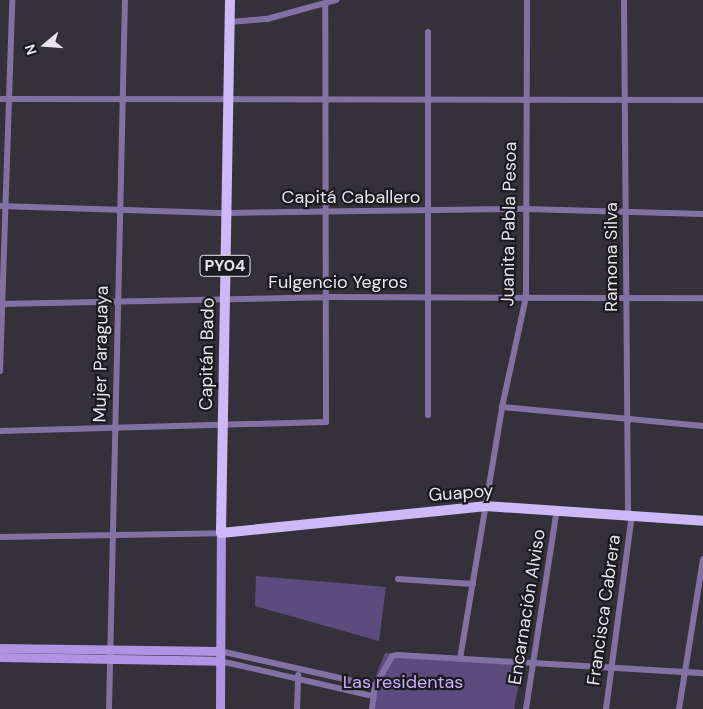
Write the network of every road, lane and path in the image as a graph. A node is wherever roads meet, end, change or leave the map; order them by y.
1 (12, 0) edge
2 (125, 0) edge
3 (230, 0) edge
4 (336, 0) edge
5 (527, 0) edge
6 (624, 0) edge
7 (325, 4) junction
8 (230, 22) junction
9 (428, 32) dead end
10 (0, 99) edge
11 (10, 99) junction
12 (703, 100) edge
13 (227, 101) junction
14 (325, 101) junction
15 (430, 101) junction
16 (527, 101) junction
17 (625, 101) junction
18 (124, 102) junction
19 (2, 206) edge
20 (526, 209) junction
21 (119, 211) junction
22 (430, 212) junction
23 (627, 212) junction
24 (227, 213) junction
25 (326, 213) junction
26 (703, 214) edge
27 (326, 297) junction
28 (430, 297) junction
29 (526, 297) junction
30 (626, 297) junction
31 (224, 298) junction
32 (703, 298) edge
33 (118, 300) junction
34 (1, 304) edge
35 (0, 371) edge
36 (502, 407) junction
37 (428, 415) dead end
38 (627, 420) junction
39 (222, 426) junction
40 (703, 426) edge
41 (115, 429) junction
42 (0, 431) edge
43 (485, 506) junction
44 (557, 509) junction
45 (630, 515) junction
46 (703, 521) edge
47 (221, 533) junction
48 (113, 535) junction
49 (0, 537) edge
50 (703, 559) edge
51 (398, 579) dead end
52 (474, 584) junction
53 (0, 648) edge
54 (110, 648) junction
55 (220, 656) junction
56 (0, 658) edge
57 (110, 659) junction
58 (460, 659) junction
59 (534, 663) junction
60 (612, 667) junction
61 (299, 668) junction
62 (685, 672) junction
63 (703, 673) edge
64 (298, 677) junction
65 (375, 686) junction
66 (373, 696) junction
67 (109, 709) edge
68 (220, 709) edge
69 (297, 709) edge
70 (372, 709) edge
71 (526, 709) edge
72 (606, 709) edge
73 (680, 709) edge

1 - 11 street
2 - 18 street, Mujer Paraguaya
3 - 8 main road, Capitán Bado / PY04
4 - 7 street
5 - 16 street, Juanita Pabla Pesoa
6 - 17 street, Ramona Silva
7 - 8 street
7 - 14 street
8 - 13 main road, Capitán Bado / PY04
9 - 15 street
10 - 11 street
11 - 18 street
11 - 19 street
12 - 17 street
13 - 14 street
13 - 18 street
13 - 24 main road, Capitán Bado / PY04
14 - 15 street
14 - 25 street
15 - 16 street
15 - 22 street
16 - 17 street
16 - 20 street, Juanita Pabla Pesoa
17 - 23 street, Ramona Silva
18 - 21 street, Mujer Paraguaya
19 - 21 street, Capitá Caballero
19 - 34 street
20 - 22 street, Capitá Caballero
20 - 23 street, Capitá Caballero
20 - 29 street, Juanita Pabla Pesoa
21 - 24 street, Capitá Caballero
21 - 33 street, Mujer Paraguaya
22 - 25 street, Capitá Caballero
22 - 28 street
23 - 26 street, Capitá Caballero
23 - 30 street, Ramona Silva
24 - 25 street, Capitá Caballero
24 - 31 main road, Capitán Bado / PY04
25 - 27 street
27 - 28 street, Fulgencio Yegros
27 - 31 street, Fulgencio Yegros
27 - 39 street
28 - 29 street, Fulgencio Yegros
28 - 37 street
29 - 30 street, Fulgencio Yegros
29 - 36 street, Juanita Pabla Pesoa
30 - 32 street, Fulgencio Yegros
30 - 38 street, Ramona Silva
31 - 33 street, Fulgencio Yegros
31 - 39 main road, Capitán Bado / PY04
33 - 34 street, Fulgencio Yegros
33 - 41 street, Mujer Paraguaya
34 - 35 street
36 - 38 street
36 - 43 street, Juanita Pabla Pesoa
38 - 40 street
38 - 45 street, Ramona Silva
39 - 41 street
39 - 47 main road, Capitán Bado / PY04
41 - 42 street
41 - 48 street, Mujer Paraguaya
43 - 44 main road, Guapoy
43 - 47 main road, Guapoy
43 - 52 street, Juanita Pabla Pesoa
44 - 45 main road, Guapoy
44 - 59 street, Encarnación Alviso
45 - 46 main road, Guapoy
45 - 60 street, Francisca Cabrera
47 - 48 street
47 - 55 main road, Capitán Bado
48 - 49 street
48 - 54 street, Mujer Paraguaya
50 - 62 street
51 - 52 street
52 - 58 street, Juanita Pabla Pesoa
53 - 54 main road
54 - 55 main road
54 - 57 street, Mujer Paraguaya
55 - 57 main road
55 - 61 street
55 - 64 street
55 - 68 main road, Capitán Bado
56 - 57 main road
57 - 67 street, Mujer Paraguaya
58 - 59 street
58 - 65 street
59 - 60 street
59 - 71 street, Encarnación Alviso
60 - 62 street
60 - 72 street, Francisca Cabrera
61 - 64 street
61 - 65 street
62 - 63 street
62 - 73 street
64 - 66 street
64 - 69 street
65 - 66 street
66 - 70 street

